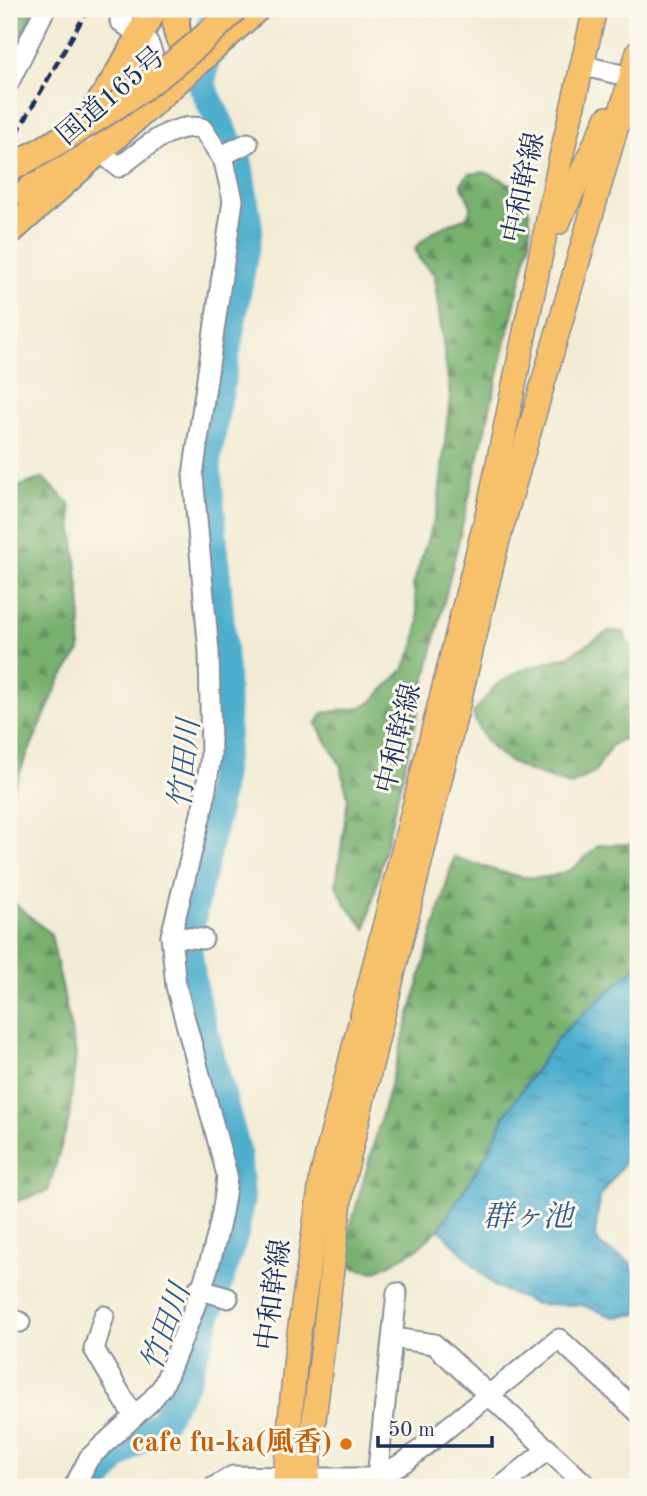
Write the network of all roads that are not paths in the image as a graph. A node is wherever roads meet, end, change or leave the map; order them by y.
1 (44, 9) edge
2 (126, 9) edge
3 (154, 9) edge
4 (178, 9) edge
5 (234, 9) edge
6 (256, 9) edge
7 (595, 9) edge
8 (137, 37) junction
9 (223, 42) junction
10 (638, 52) edge
11 (583, 60) junction
12 (630, 77) junction
13 (9, 82) edge
14 (248, 143) dead end
15 (98, 150) junction
16 (221, 156) junction
17 (9, 169) edge
18 (9, 211) edge
19 (9, 232) edge
20 (540, 261) junction
21 (172, 936) junction
22 (203, 939) dead end
23 (198, 1289) junction
24 (397, 1293) dead end
25 (228, 1298) dead end
26 (104, 1316) dead end
27 (393, 1338) junction
28 (492, 1394) junction
29 (638, 1412) edge
30 (133, 1415) junction
31 (548, 1449) junction
32 (295, 1482) edge
33 (376, 1483) edge
34 (74, 1487) edge
35 (214, 1487) edge
36 (501, 1487) edge
37 (588, 1487) edge

1 - 13 street
2 - 8 street
3 - 8 highway, 国道165号
4 - 9 highway
5 - 17 highway, bridge
6 - 9 highway, 国道165号
7 - 11 main road, 中和幹線
8 - 15 street
8 - 18 highway, 国道165号
9 - 15 highway, 国道165号
10 - 12 main road, 中和幹線
11 - 12 street
11 - 20 main road, 中和幹線
12 - 20 main road
12 - 32 main road, 中和幹線
14 - 16 street
15 - 16 street
15 - 19 highway, 国道165号
16 - 21 street
20 - 32 main road, 中和幹線
21 - 22 street
21 - 23 street
23 - 25 street
23 - 30 street
24 - 27 street
26 - 30 street
27 - 28 street
27 - 33 street
28 - 29 street
28 - 31 street
28 - 33 street
30 - 34 street
31 - 36 street
31 - 37 street
32 - 33 street
32 - 35 street

